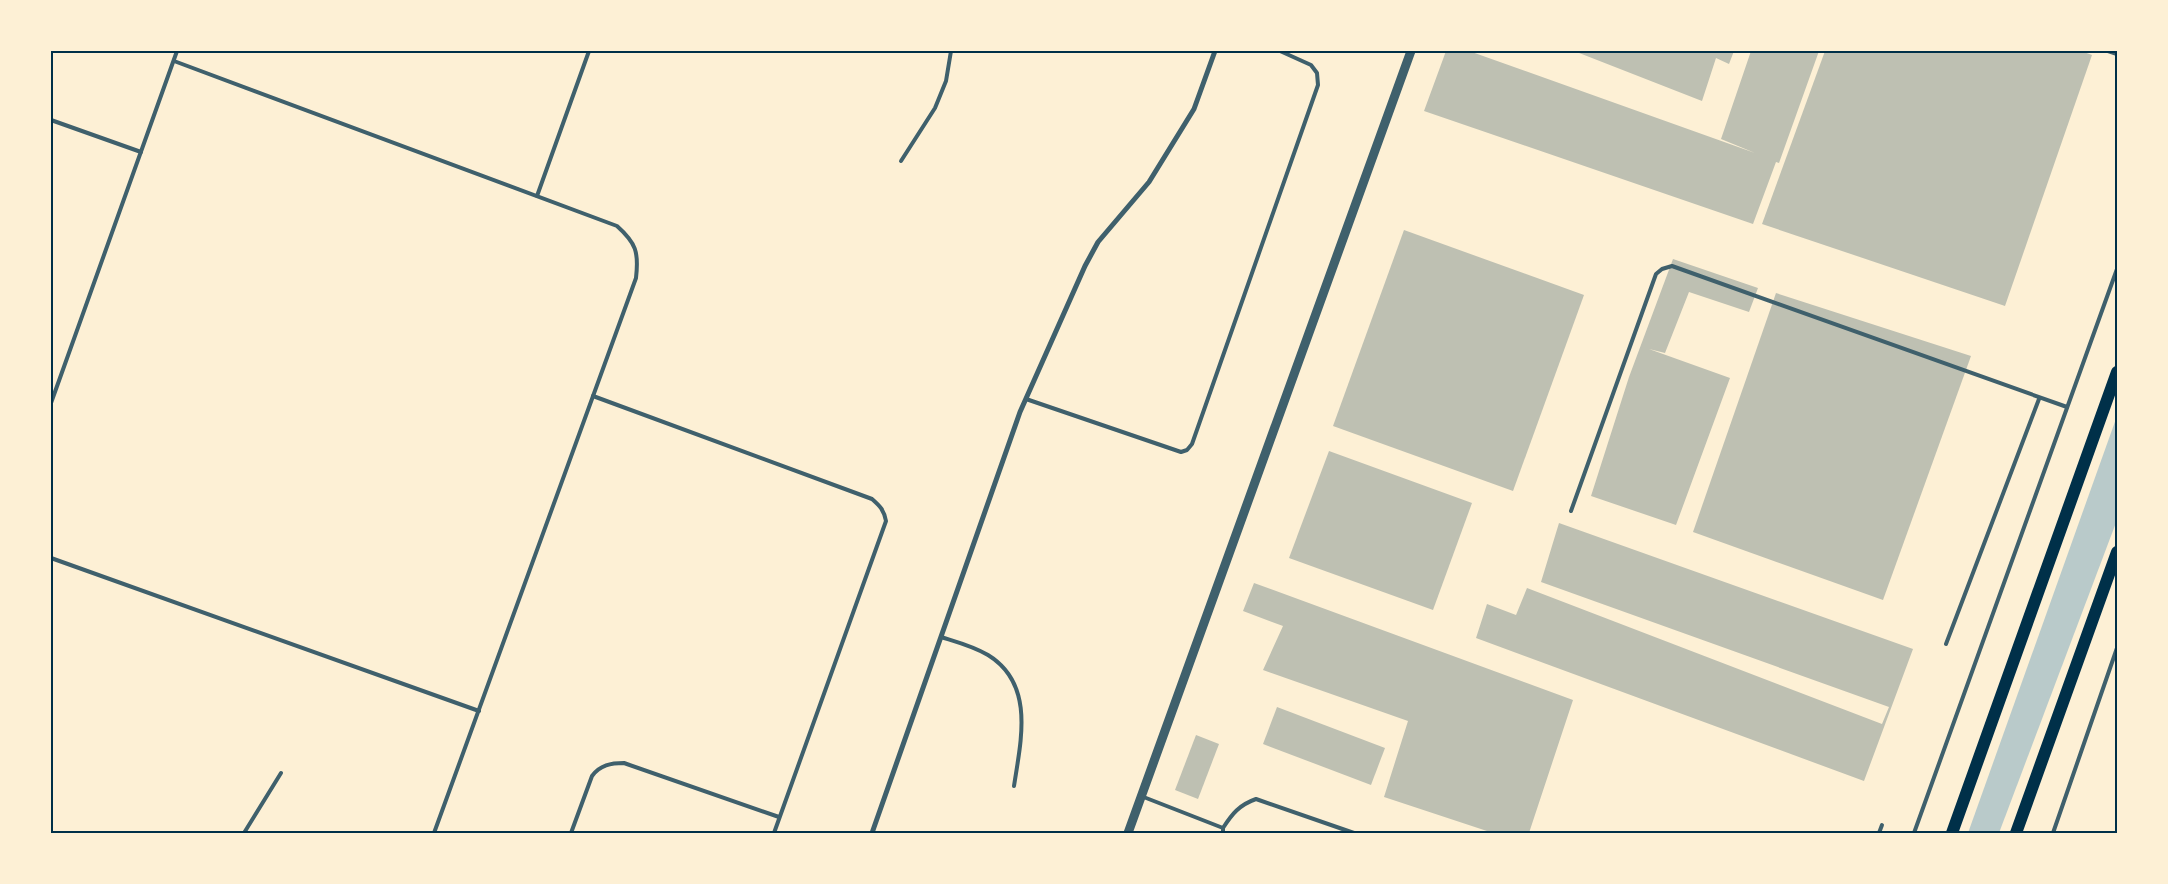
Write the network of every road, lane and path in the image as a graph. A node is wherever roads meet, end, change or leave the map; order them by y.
1 (177, 51) edge
2 (589, 51) edge
3 (951, 51) edge
4 (1215, 51) edge
5 (1280, 51) edge
6 (1411, 51) edge
7 (2108, 51) edge
8 (2117, 54) edge
9 (174, 61) junction
10 (51, 120) edge
11 (141, 152) junction
12 (902, 161) dead end
13 (537, 196) junction
14 (2117, 269) edge
15 (2117, 372) edge
16 (593, 396) junction
17 (1026, 399) junction
18 (2039, 399) junction
19 (51, 404) edge
20 (2067, 407) junction
21 (1571, 511) dead end
22 (2117, 552) edge
23 (51, 558) edge
24 (941, 637) junction
25 (1946, 644) dead end
26 (2117, 648) edge
27 (479, 711) junction
28 (281, 773) dead end
29 (1014, 786) dead end
30 (1141, 796) junction
31 (779, 817) junction
32 (1882, 825) dead end
33 (1223, 830) edge
34 (244, 833) edge
35 (434, 833) edge
36 (571, 833) edge
37 (774, 833) edge
38 (872, 833) edge
39 (1128, 833) edge
40 (1354, 833) edge
41 (1879, 833) edge
42 (1914, 833) edge
43 (1952, 833) edge
44 (2016, 833) edge
45 (2053, 833) edge

1 - 9 lane
2 - 13 lane
3 - 12 lane
4 - 17 street
5 - 17 lane
6 - 30 street
7 - 8 lane
9 - 11 lane
9 - 13 lane
10 - 11 lane
11 - 19 lane
13 - 16 lane
14 - 20 lane
15 - 43 main road
16 - 27 lane
16 - 31 lane
17 - 24 street
18 - 20 lane
18 - 21 lane
18 - 25 lane
20 - 42 lane
22 - 44 main road
23 - 27 lane
24 - 29 lane
24 - 38 street
26 - 45 lane
27 - 35 lane
28 - 34 lane
30 - 33 lane
30 - 39 street
31 - 36 lane
31 - 37 lane
32 - 41 lane
33 - 40 lane

